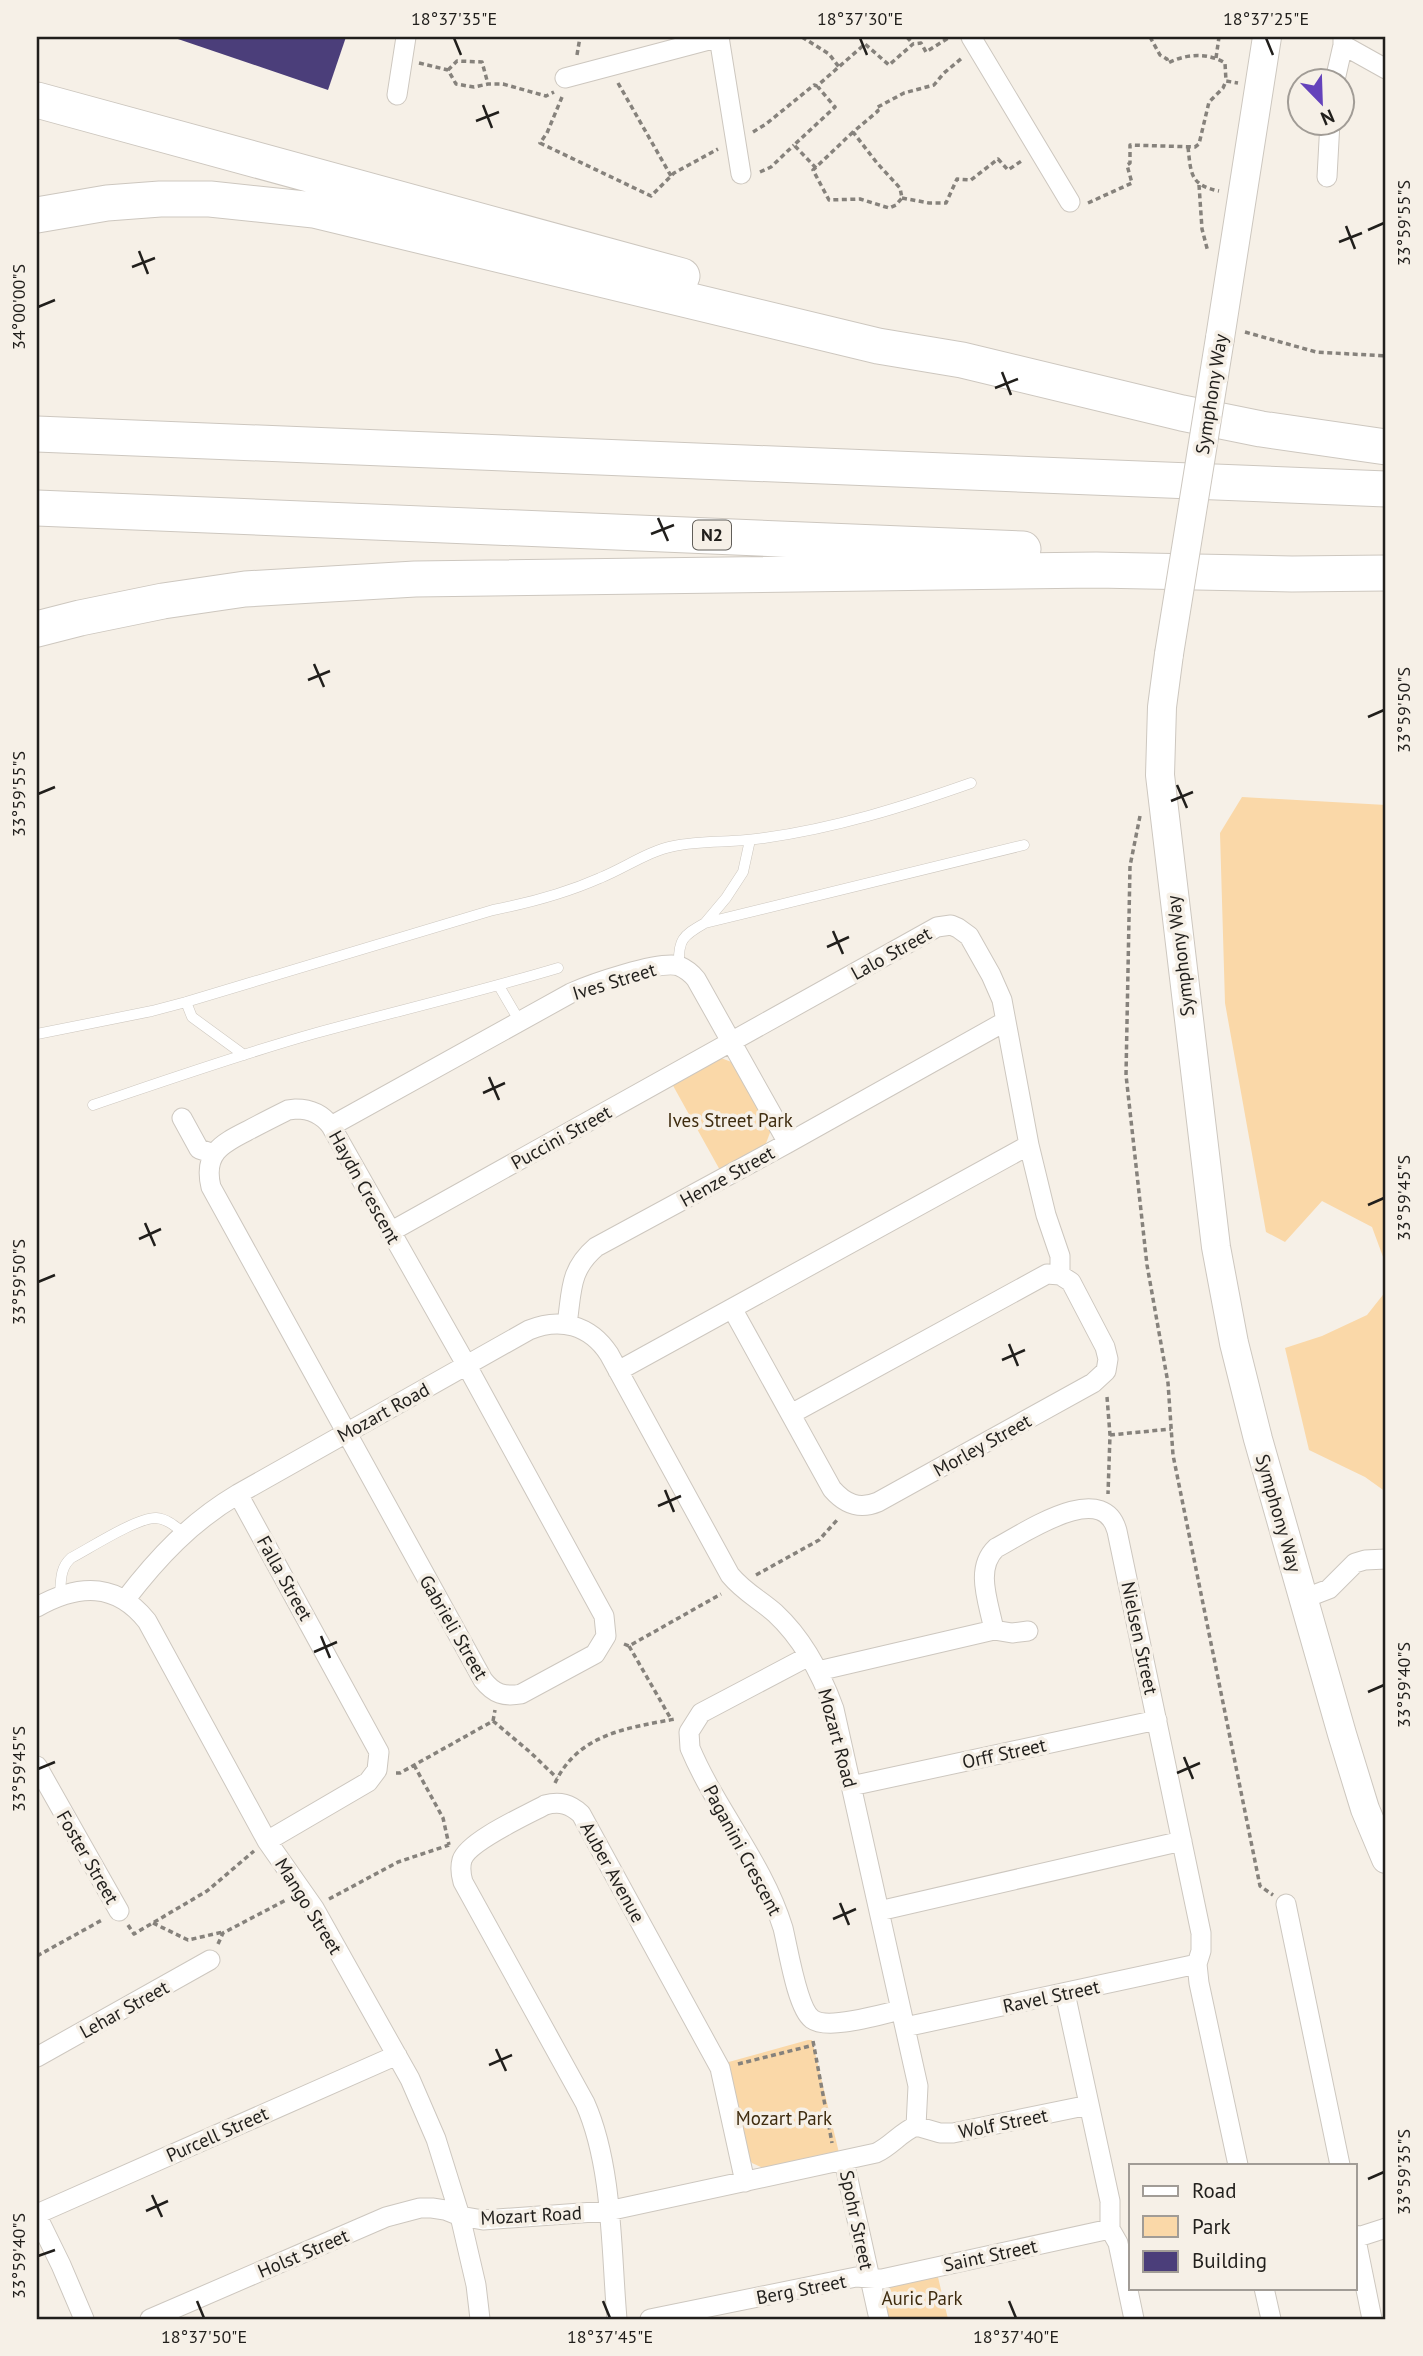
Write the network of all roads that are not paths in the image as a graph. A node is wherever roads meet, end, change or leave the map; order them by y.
1 (406, 37) edge
2 (719, 37) edge
3 (1267, 37) edge
4 (975, 40) edge
5 (1343, 41) edge
6 (1338, 66) edge
7 (1386, 69) edge
8 (564, 83) road end
9 (397, 95) dead end
10 (37, 100) edge
11 (1329, 136) edge
12 (741, 174) road end
13 (1327, 177) dead end
14 (1070, 202) road end
15 (37, 215) edge
16 (962, 360) junction
17 (37, 434) edge
18 (1386, 447) edge
19 (1386, 489) edge
20 (37, 508) edge
21 (1386, 570) edge
22 (37, 629) edge
23 (971, 783) dead end
24 (750, 840) junction
25 (1024, 845) dead end
26 (705, 923) junction
27 (679, 966) junction
28 (558, 968) dead end
29 (499, 986) junction
30 (186, 1002) junction
31 (1006, 1021) junction
32 (520, 1022) junction
33 (37, 1034) edge
34 (732, 1041) junction
35 (244, 1055) junction
36 (93, 1105) dead end
37 (182, 1118) dead end
38 (331, 1126) junction
39 (788, 1143) junction
40 (1029, 1145) junction
41 (214, 1154) junction
42 (390, 1232) junction
43 (1060, 1275) junction
44 (733, 1310) junction
45 (567, 1324) junction
46 (467, 1366) junction
47 (618, 1371) junction
48 (791, 1414) junction
49 (346, 1433) junction
50 (238, 1494) junction
51 (185, 1534) junction
52 (1386, 1559) edge
53 (60, 1595) junction
54 (1303, 1599) junction
55 (125, 1600) junction
56 (37, 1607) edge
57 (994, 1630) junction
58 (1028, 1631) dead end
59 (814, 1663) junction
60 (1157, 1720) junction
61 (37, 1766) edge
62 (851, 1786) junction
63 (267, 1840) junction
64 (1182, 1841) junction
65 (1386, 1858) edge
66 (1286, 1904) road end
67 (119, 1911) road end
68 (879, 1911) junction
69 (211, 1960) road end
70 (1197, 1965) junction
71 (1065, 1993) junction
72 (903, 2019) junction
73 (397, 2055) junction
74 (37, 2057) edge
75 (1089, 2105) junction
76 (916, 2126) junction
77 (840, 2162) junction
78 (1238, 2164) edge
79 (1340, 2164) edge
80 (745, 2182) junction
81 (608, 2211) junction
82 (37, 2215) edge
83 (460, 2216) junction
84 (1110, 2228) junction
85 (1386, 2228) edge
86 (1356, 2237) edge
87 (1356, 2242) edge
88 (869, 2278) junction
89 (1264, 2290) edge
90 (84, 2319) edge
91 (150, 2319) edge
92 (480, 2319) edge
93 (617, 2319) edge
94 (650, 2319) edge
95 (879, 2319) edge
96 (1134, 2319) edge
97 (1271, 2319) edge
98 (1372, 2319) edge

1 - 9 street
2 - 8 street
2 - 12 street
3 - 54 main road, Symphony Way, bridge
4 - 14 street
5 - 6 street
5 - 7 street
10 - 16 highway
11 - 13 street
15 - 16 highway
16 - 18 highway
17 - 19 highway
20 - 21 highway, N2
21 - 22 highway
23 - 24 lane
24 - 26 lane
24 - 30 lane
25 - 26 lane
26 - 27 lane
27 - 32 street, Ives Street
27 - 34 street, Ives Street
28 - 29 lane
29 - 32 lane
29 - 35 lane
30 - 33 lane
30 - 35 lane
31 - 34 street, Lalo Street
31 - 39 street, Henze Street
31 - 40 street, Lalo Street
32 - 38 street, Ives Street
34 - 39 street, Ives Street
34 - 42 street, Puccini Street
35 - 36 lane
37 - 41 street
38 - 41 street, Haydn Crescent
38 - 42 street, Haydn Crescent
39 - 45 street, Henze Street
40 - 43 street, Lalo Street
40 - 44 street
41 - 49 street
42 - 46 street, Haydn Crescent
43 - 48 street
43 - 48 street, Morley Street
44 - 47 street
44 - 48 street, Morley Street
45 - 46 street, Mozart Road
45 - 47 street, Mozart Road
46 - 49 street, Mozart Road
46 - 49 street, Gabrieli Street
47 - 59 street, Mozart Road
49 - 50 street, Mozart Road
50 - 51 street, Mozart Road
50 - 63 street, Falla Street
51 - 53 lane
51 - 55 street, Mozart Road
52 - 54 street
53 - 55 street, Mango Street
53 - 56 street, Mango Street
54 - 65 main road, Symphony Way
55 - 63 street, Mango Street
57 - 58 street
57 - 59 street
57 - 60 street, Nielsen Street
59 - 62 street, Mozart Road
59 - 72 street, Paganini Crescent
60 - 62 street, Orff Street
60 - 64 street, Nielsen Street
61 - 67 street, Foster Street
62 - 68 street, Mozart Road
63 - 73 street, Mango Street
64 - 68 street
64 - 70 street
66 - 79 street
68 - 72 street, Mozart Road
69 - 74 street, Lehar Street
70 - 71 street, Ravel Street
70 - 78 street
71 - 72 street, Ravel Street
71 - 75 street
72 - 76 street, Mozart Road
73 - 82 street, Purcell Street
73 - 83 street, Mango Street
75 - 76 street, Wolf Street
75 - 84 street
76 - 77 street, Mozart Road
77 - 80 street, Mozart Road
77 - 88 street, Spohr Street
80 - 81 street, Mozart Road
80 - 81 street, Auber Avenue
81 - 83 street, Mozart Road
81 - 93 street
82 - 90 street
83 - 91 street, Holst Street
83 - 92 street, Mango Street
84 - 88 street, Saint Street
84 - 96 street
85 - 86 street
87 - 98 street
88 - 94 street, Berg Street
88 - 95 street, Spohr Street
89 - 97 street

